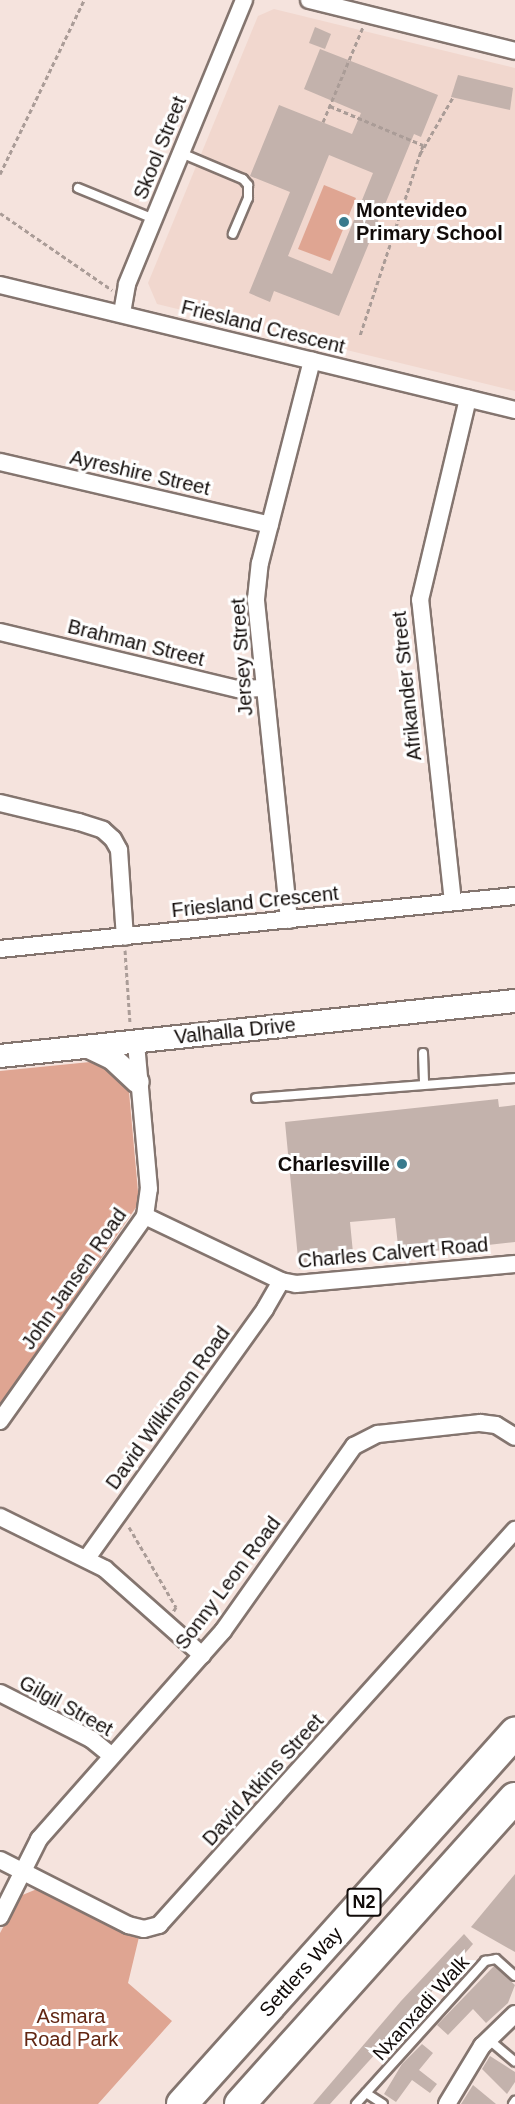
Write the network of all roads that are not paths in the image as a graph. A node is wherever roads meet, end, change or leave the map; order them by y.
1 (244, 0) edge
2 (309, 0) edge
3 (515, 51) edge
4 (181, 153) junction
5 (78, 188) dead end
6 (154, 219) junction
7 (233, 234) dead end
8 (0, 285) edge
9 (123, 305) junction
10 (312, 361) junction
11 (468, 399) junction
12 (515, 410) edge
13 (0, 462) edge
14 (270, 525) junction
15 (0, 632) edge
16 (264, 688) junction
17 (0, 803) edge
18 (515, 896) edge
19 (453, 902) junction
20 (289, 920) junction
21 (124, 937) junction
22 (0, 949) edge
23 (515, 1001) edge
24 (470, 1007) junction
25 (515, 1012) edge
26 (133, 1032) junction
27 (88, 1047) junction
28 (423, 1053) dead end
29 (0, 1056) edge
30 (515, 1078) edge
31 (138, 1082) junction
32 (424, 1084) junction
33 (256, 1098) dead end
34 (145, 1216) junction
35 (515, 1264) edge
36 (281, 1281) junction
37 (0, 1421) edge
38 (515, 1437) edge
39 (0, 1517) edge
40 (515, 1530) edge
41 (87, 1558) junction
42 (202, 1655) junction
43 (0, 1693) edge
44 (515, 1733) edge
45 (112, 1756) junction
46 (515, 1798) edge
47 (0, 1860) edge
48 (22, 1871) junction
49 (0, 1917) edge
50 (515, 1976) edge
51 (515, 2014) edge
52 (488, 2039) junction
53 (515, 2062) edge
54 (213, 2071) junction
55 (366, 2093) junction
56 (177, 2104) edge
57 (182, 2104) edge
58 (240, 2104) edge
59 (356, 2104) edge
60 (383, 2104) edge
61 (447, 2104) edge

1 - 4 street, Skool Street
2 - 3 street
4 - 6 street, Skool Street
4 - 7 lane
5 - 6 lane
6 - 9 street, Skool Street
8 - 9 street, Friesland Crescent
9 - 10 street, Friesland Crescent
10 - 11 street, Friesland Crescent
10 - 14 street, Jersey Street
11 - 12 street, Friesland Crescent
11 - 19 street, Afrikander Street
13 - 14 street, Ayreshire Street
14 - 16 street, Jersey Street
15 - 16 street, Brahman Street
16 - 20 street, Jersey Street
17 - 21 street
18 - 19 street, Friesland Crescent
19 - 20 street, Friesland Crescent
20 - 21 street, Friesland Crescent
21 - 22 street, Friesland Crescent
23 - 24 main road, Valhalla Drive
24 - 25 main road, Valhalla Drive
24 - 26 main road, Valhalla Drive
26 - 27 main road, Valhalla Drive
26 - 31 street, John Jansen Road
27 - 29 main road, Valhalla Drive
27 - 31 main road
28 - 32 lane
30 - 32 lane
31 - 34 street, John Jansen Road
32 - 33 lane
34 - 36 street, Charles Calvert Road
34 - 37 street, John Jansen Road
35 - 36 street, Charles Calvert Road
36 - 41 street, David Wilkinson Road
38 - 42 street, Sonny Leon Road
39 - 41 street
40 - 48 street, David Atkins Street
41 - 42 street
42 - 45 street, Sonny Leon Road
43 - 45 street, Gilgil Street
44 - 54 highway, Settlers Way / N2
45 - 48 street, Sonny Leon Road
46 - 58 highway, N2
47 - 48 street, David Atkins Street
48 - 49 street, Sonny Leon Road
50 - 55 lane, Nxanxadi Walk
51 - 52 street
52 - 53 lane
52 - 61 street
54 - 56 highway
54 - 57 highway, Settlers Way / N2
55 - 59 lane, Nxanxadi Walk
55 - 60 lane

